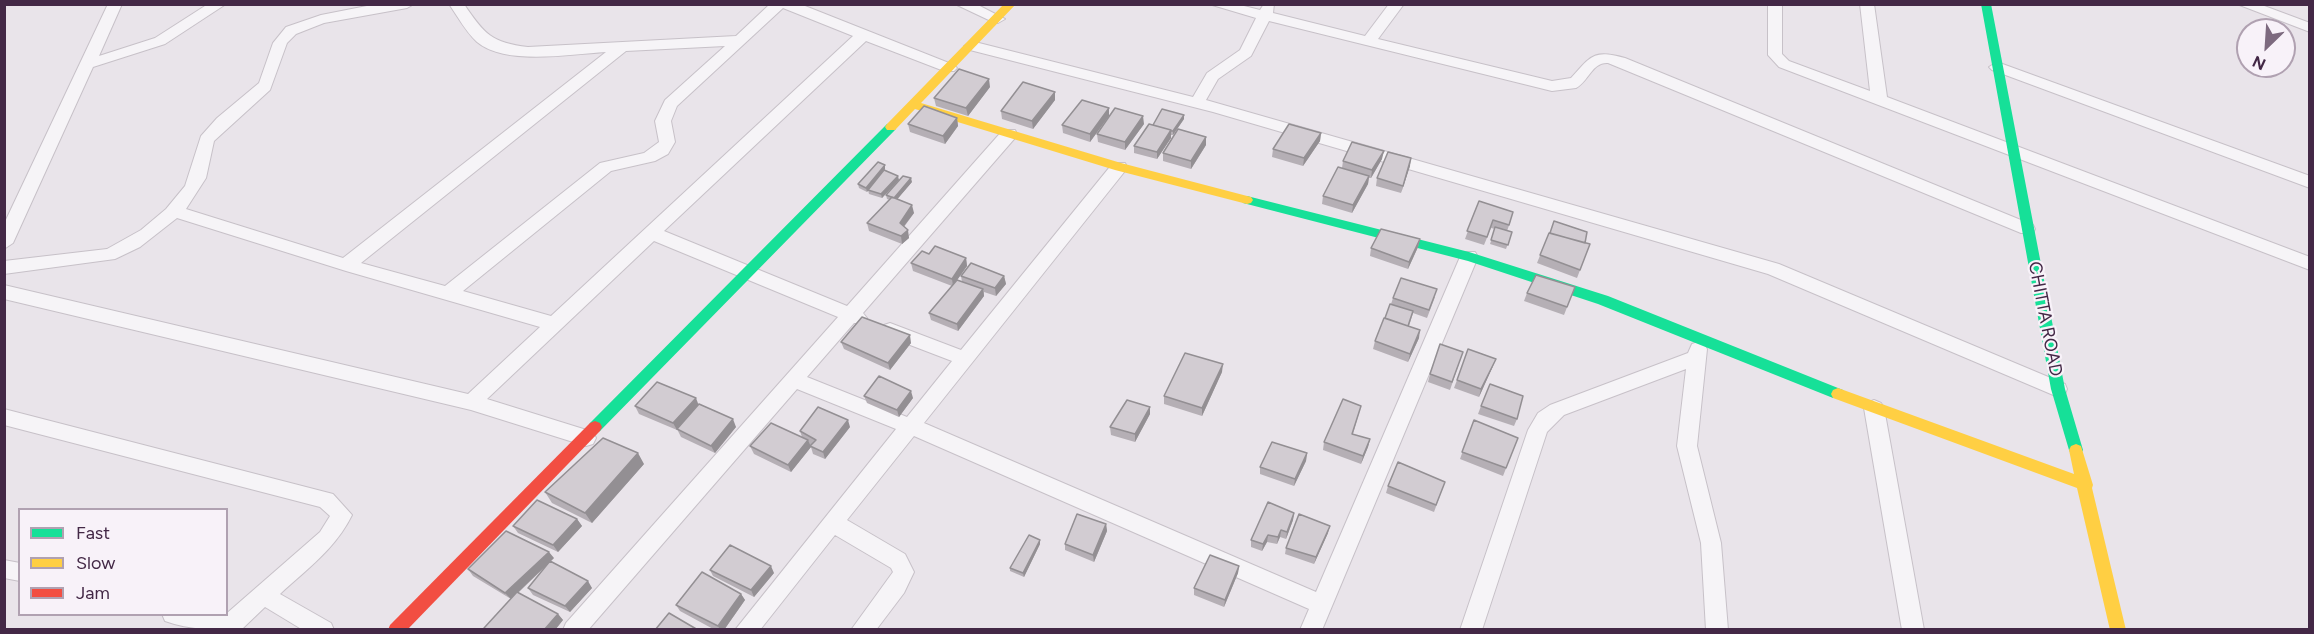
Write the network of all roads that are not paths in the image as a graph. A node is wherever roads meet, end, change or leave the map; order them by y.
1 (115, 4) edge
2 (219, 4) edge
3 (407, 4) edge
4 (456, 4) edge
5 (779, 4) edge
6 (786, 4) edge
7 (962, 4) edge
8 (1011, 4) edge
9 (1216, 4) edge
10 (1397, 4) edge
11 (1775, 4) edge
12 (1867, 4) edge
13 (1986, 4) edge
14 (2244, 4) edge
15 (1268, 10) edge
16 (998, 19) junction
17 (2310, 28) edge
18 (863, 35) junction
19 (741, 40) junction
20 (1369, 41) junction
21 (971, 46) junction
22 (622, 47) junction
23 (88, 64) junction
24 (1997, 67) junction
25 (949, 68) junction
26 (1879, 98) junction
27 (1197, 103) junction
28 (915, 105) junction
29 (1009, 134) junction
30 (2012, 151) junction
31 (1119, 167) junction
32 (2310, 182) edge
33 (174, 211) junction
34 (2027, 229) junction
35 (652, 233) junction
36 (4, 243) edge
37 (1469, 256) junction
38 (2310, 264) edge
39 (346, 265) junction
40 (4, 268) edge
41 (747, 271) junction
42 (4, 292) edge
43 (447, 294) junction
44 (850, 314) junction
45 (555, 324) junction
46 (1698, 348) junction
47 (965, 359) junction
48 (795, 380) junction
49 (2058, 389) junction
50 (471, 402) junction
51 (1874, 408) junction
52 (4, 417) edge
53 (912, 427) junction
54 (586, 438) junction
55 (2086, 485) junction
56 (833, 523) junction
57 (262, 594) junction
58 (1321, 604) junction
59 (178, 616) edge
60 (228, 627) edge
61 (323, 630) edge
62 (396, 630) edge
63 (574, 630) edge
64 (746, 630) edge
65 (862, 630) edge
66 (1311, 630) edge
67 (1472, 630) edge
68 (1717, 630) edge
69 (1913, 630) edge
70 (2118, 630) edge

1 - 23 street
2 - 23 street
3 - 33 street
4 - 22 street
5 - 19 street
6 - 18 street
7 - 16 street
8 - 16 street
9 - 15 street
10 - 20 street
11 - 26 street
12 - 26 street
13 - 24 street, CHITTA ROAD
14 - 17 street
15 - 20 street
15 - 27 street
16 - 21 street
18 - 25 street
18 - 35 street
19 - 22 street
19 - 43 street
20 - 34 street
21 - 25 street
21 - 27 street
22 - 39 street
23 - 36 street
24 - 30 street, CHITTA ROAD
24 - 32 street
25 - 28 street
26 - 30 street
27 - 49 street
28 - 29 street
28 - 41 street
29 - 31 street
29 - 44 street
30 - 34 street, CHITTA ROAD
30 - 38 street
31 - 37 street
31 - 47 street
33 - 39 street
33 - 40 street
34 - 49 street, CHITTA ROAD
35 - 41 street
35 - 45 street
37 - 46 street
37 - 58 street
39 - 43 street
41 - 44 street
41 - 54 street
42 - 50 street
43 - 45 street
44 - 47 street
44 - 48 street
45 - 50 street
46 - 51 street
46 - 67 street
46 - 68 street
47 - 53 street
48 - 53 street
48 - 63 street
49 - 55 street, CHITTA ROAD
50 - 54 street
51 - 55 street
51 - 69 street
52 - 57 street
53 - 56 street
53 - 58 street
54 - 62 street
55 - 70 street, CHITTA ROAD
56 - 64 street
56 - 65 street
57 - 60 street
57 - 61 street
58 - 66 street
59 - 60 street

